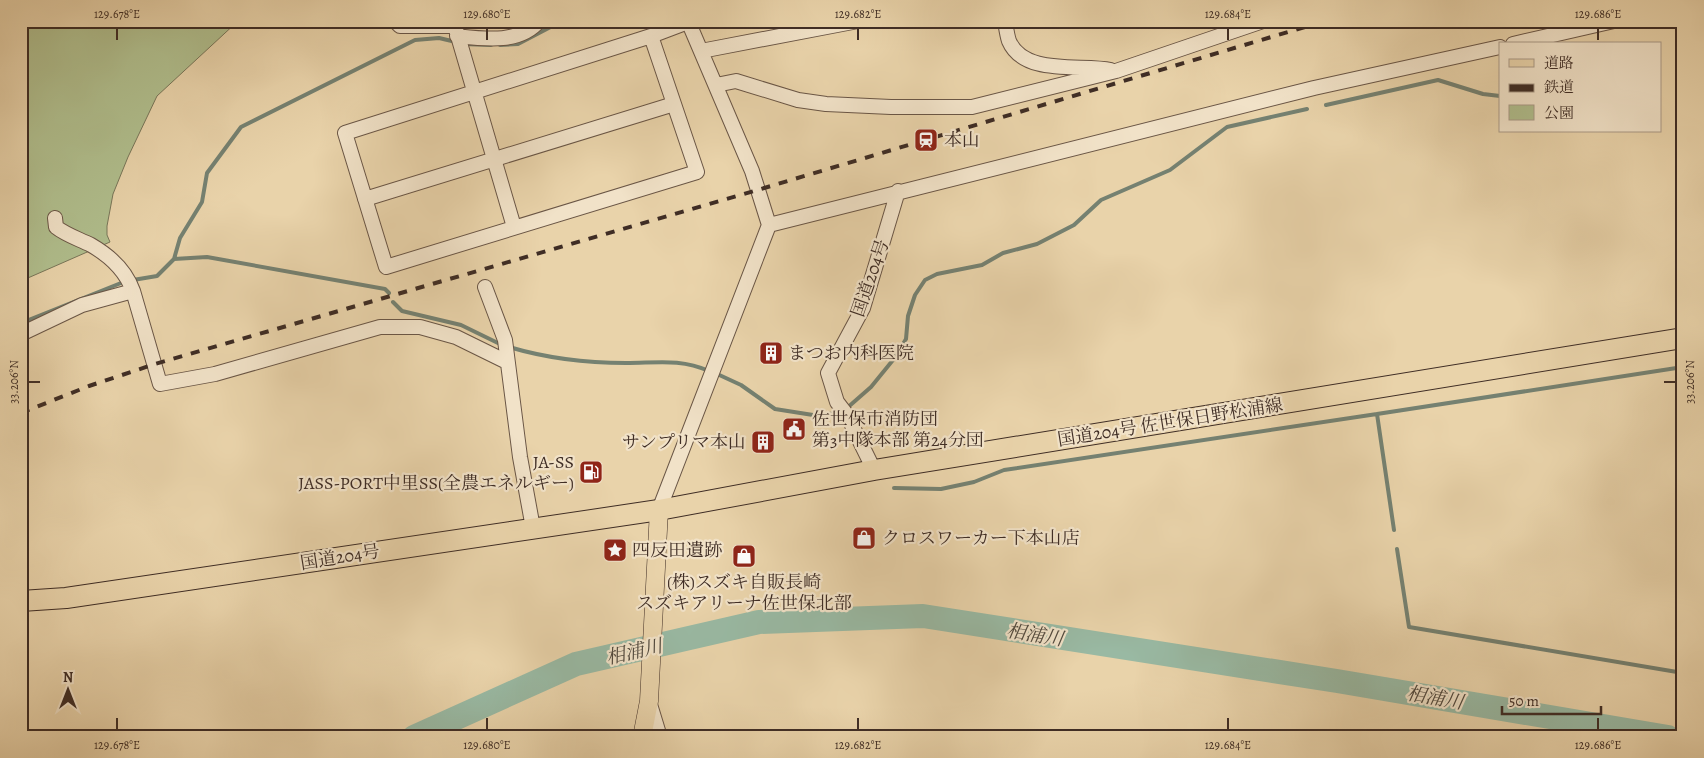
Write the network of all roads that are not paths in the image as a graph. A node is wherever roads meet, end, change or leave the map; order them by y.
1 (396, 21) edge
2 (539, 21) edge
3 (858, 21) edge
4 (1005, 21) edge
5 (1263, 21) edge
6 (1614, 21) edge
7 (688, 22) edge
8 (457, 34) edge
9 (651, 36) junction
10 (1522, 42) edge
11 (1499, 46) edge
12 (701, 51) junction
13 (1116, 71) junction
14 (716, 85) junction
15 (474, 93) junction
16 (674, 104) junction
17 (493, 159) junction
18 (898, 191) junction
19 (365, 199) junction
20 (55, 218) dead end
21 (769, 225) junction
22 (514, 227) junction
23 (485, 287) dead end
24 (133, 290) junction
25 (21, 334) edge
26 (1683, 338) edge
27 (507, 362) junction
28 (874, 470) junction
29 (659, 510) junction
30 (533, 528) junction
31 (21, 601) edge
32 (649, 700) junction
33 (642, 737) edge
34 (660, 737) edge

1 - 8 street
2 - 8 street
3 - 12 street
4 - 13 street
5 - 13 street
6 - 10 street
7 - 9 street
7 - 12 street
8 - 15 street
9 - 15 street
9 - 16 street
11 - 18 street
12 - 14 street
13 - 14 street
14 - 21 street
15 - 17 street
15 - 19 street
16 - 17 street
16 - 22 street
17 - 19 street
17 - 22 street
18 - 21 street
18 - 28 street, 国道204号
19 - 22 street
20 - 24 street
21 - 29 street
23 - 27 street
24 - 25 street
24 - 27 street
26 - 28 highway, 国道204号 佐世保日野松浦線
27 - 30 street
28 - 29 highway, 国道204号 佐世保日野松浦線
29 - 30 highway, 国道204号
29 - 32 main road
30 - 31 highway, 国道204号
32 - 33 main road
32 - 34 street

